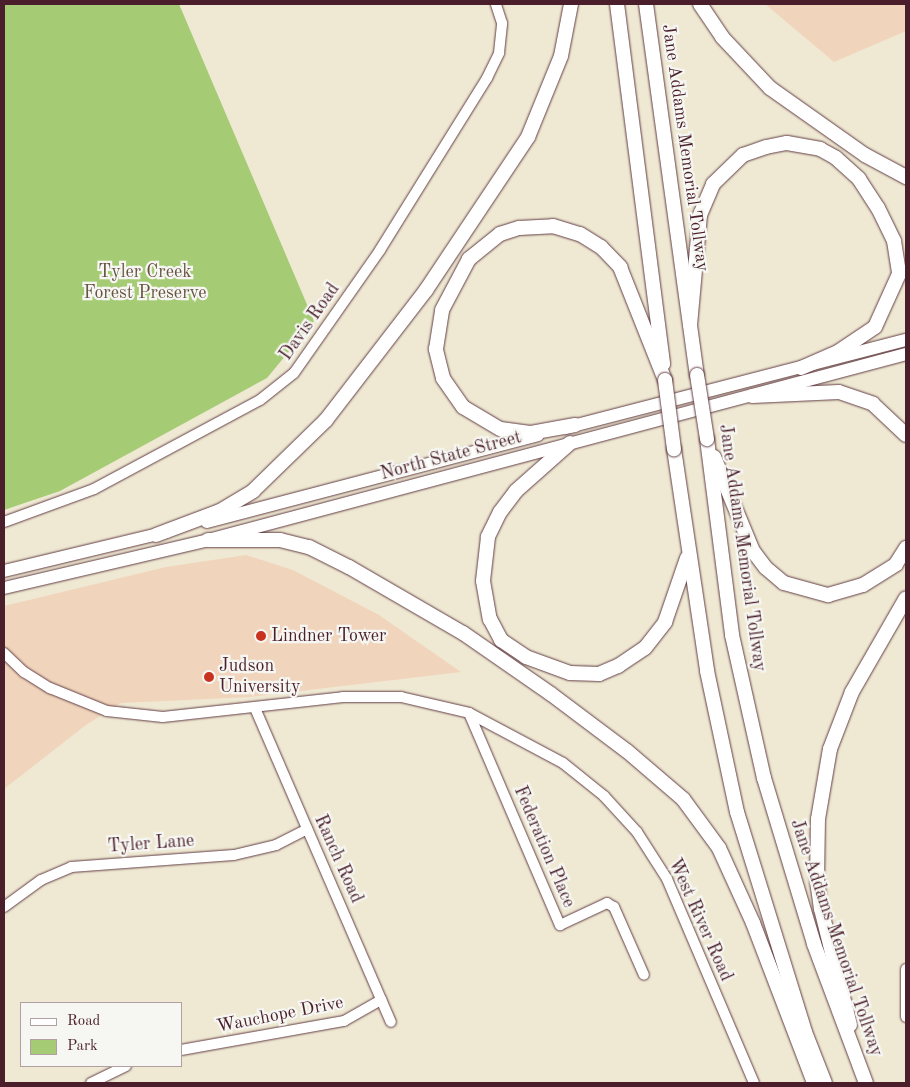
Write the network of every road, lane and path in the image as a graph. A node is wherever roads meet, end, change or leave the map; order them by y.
1 (496, 4) edge
2 (571, 4) edge
3 (617, 4) edge
4 (646, 4) edge
5 (700, 4) edge
6 (906, 178) edge
7 (690, 325) junction
8 (906, 340) edge
9 (906, 354) edge
10 (801, 368) junction
11 (665, 380) junction
12 (752, 396) junction
13 (574, 425) junction
14 (906, 435) edge
15 (707, 439) junction
16 (570, 442) junction
17 (4, 522) edge
18 (156, 535) junction
19 (208, 540) junction
20 (906, 548) edge
21 (689, 553) junction
22 (4, 570) edge
23 (4, 588) edge
24 (906, 598) edge
25 (4, 653) edge
26 (255, 708) junction
27 (470, 714) junction
28 (307, 829) junction
29 (4, 907) edge
30 (906, 969) edge
31 (644, 975) dead end
32 (381, 1000) junction
33 (906, 1017) edge
34 (392, 1022) dead end
35 (182, 1050) edge
36 (855, 1056) junction
37 (124, 1067) edge
38 (91, 1083) edge
39 (754, 1083) edge
40 (814, 1083) edge
41 (825, 1083) edge
42 (866, 1083) edge

1 - 17 street, Davis Road
2 - 18 highway
3 - 11 highway
4 - 7 highway, Jane Addams Memorial Tollway
5 - 6 highway
7 - 10 highway
7 - 15 highway, Jane Addams Memorial Tollway, bridge
8 - 10 main road, North State Street
9 - 12 main road, North State Street
10 - 13 main road, North State Street
11 - 13 highway
11 - 21 highway, bridge
12 - 14 highway
12 - 16 main road, North State Street
13 - 18 main road, North State Street
15 - 20 highway
15 - 36 highway, Jane Addams Memorial Tollway
16 - 19 main road, North State Street
16 - 21 highway
18 - 22 main road, North State Street
19 - 23 main road, North State Street
19 - 40 highway
21 - 41 highway
24 - 36 highway
25 - 26 street, West River Road
26 - 27 street, West River Road
26 - 28 street, Ranch Road
27 - 31 street, Federation Place
27 - 39 street, West River Road
28 - 29 street, Tyler Lane
28 - 32 street, Ranch Road
30 - 33 street
32 - 34 street, Ranch Road
32 - 35 street, Wauchope Drive
36 - 42 highway, Jane Addams Memorial Tollway
37 - 38 street

